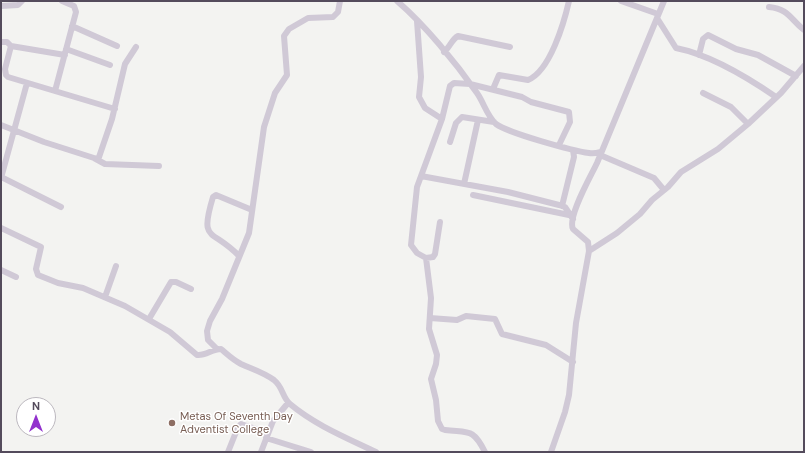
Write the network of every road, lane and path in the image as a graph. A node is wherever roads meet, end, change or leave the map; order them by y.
1 (22, 1) edge
2 (62, 1) edge
3 (340, 1) edge
4 (397, 1) edge
5 (569, 1) edge
6 (621, 1) edge
7 (664, 1) edge
8 (1, 6) edge
9 (769, 7) dead end
10 (657, 16) junction
11 (417, 21) junction
12 (72, 26) junction
13 (804, 30) edge
14 (1, 42) edge
15 (11, 46) junction
16 (117, 46) dead end
17 (136, 47) dead end
18 (510, 47) dead end
19 (66, 52) junction
20 (444, 52) junction
21 (699, 55) junction
22 (110, 65) dead end
23 (804, 66) edge
24 (796, 76) junction
25 (27, 83) junction
26 (470, 84) junction
27 (493, 89) junction
28 (55, 91) junction
29 (703, 93) dead end
30 (776, 97) junction
31 (115, 109) junction
32 (442, 120) junction
33 (478, 120) junction
34 (494, 122) junction
35 (748, 124) junction
36 (1, 125) edge
37 (14, 131) junction
38 (450, 142) dead end
39 (559, 145) junction
40 (573, 150) junction
41 (600, 153) junction
42 (4, 157) edge
43 (98, 160) junction
44 (159, 166) dead end
45 (421, 176) junction
46 (1, 178) edge
47 (464, 184) junction
48 (664, 190) junction
49 (473, 195) dead end
50 (562, 206) junction
51 (61, 207) dead end
52 (252, 210) junction
53 (571, 217) junction
54 (440, 222) dead end
55 (1, 228) edge
56 (589, 251) junction
57 (239, 256) junction
58 (426, 258) junction
59 (116, 266) dead end
60 (1, 270) edge
61 (16, 277) dead end
62 (191, 289) dead end
63 (105, 297) junction
64 (430, 318) junction
65 (149, 319) junction
66 (217, 349) junction
67 (573, 362) junction
68 (288, 403) junction
69 (267, 436) junction
70 (228, 452) edge
71 (260, 452) edge
72 (311, 452) edge
73 (376, 452) edge
74 (485, 452) edge
75 (551, 452) edge

1 - 8 street
2 - 12 street
3 - 52 street
4 - 11 street
5 - 27 street
6 - 10 street
7 - 10 street
9 - 13 street
10 - 21 street
10 - 41 street
11 - 20 street
11 - 32 street
12 - 16 street
12 - 19 street
14 - 15 street
15 - 19 street
15 - 25 street
17 - 31 street
18 - 20 street
19 - 22 street
19 - 28 street
20 - 26 street
21 - 24 street
21 - 30 street
23 - 24 street
24 - 30 street
25 - 28 street
25 - 37 street
26 - 27 street
26 - 32 street
26 - 34 street
27 - 39 street
28 - 31 street
29 - 35 street
30 - 35 street
31 - 43 street
32 - 45 street
33 - 34 street
33 - 38 street
33 - 47 street
34 - 39 street
35 - 48 street
36 - 37 street
37 - 42 street
37 - 43 street
39 - 40 street
40 - 41 street
40 - 50 street
41 - 48 street
41 - 53 street
42 - 46 street
43 - 44 street
45 - 47 street
45 - 58 street
46 - 51 street
47 - 50 street
48 - 56 street
49 - 53 street
50 - 53 street
52 - 57 street
52 - 57 street
53 - 56 street
54 - 58 street
55 - 63 street
56 - 67 street
57 - 66 street
58 - 64 street
59 - 63 street
60 - 61 street
62 - 65 street
63 - 65 street
64 - 67 street
64 - 74 street
65 - 66 street
66 - 68 street
67 - 75 street
68 - 69 street
68 - 73 street
69 - 70 street
69 - 71 street
69 - 72 street

